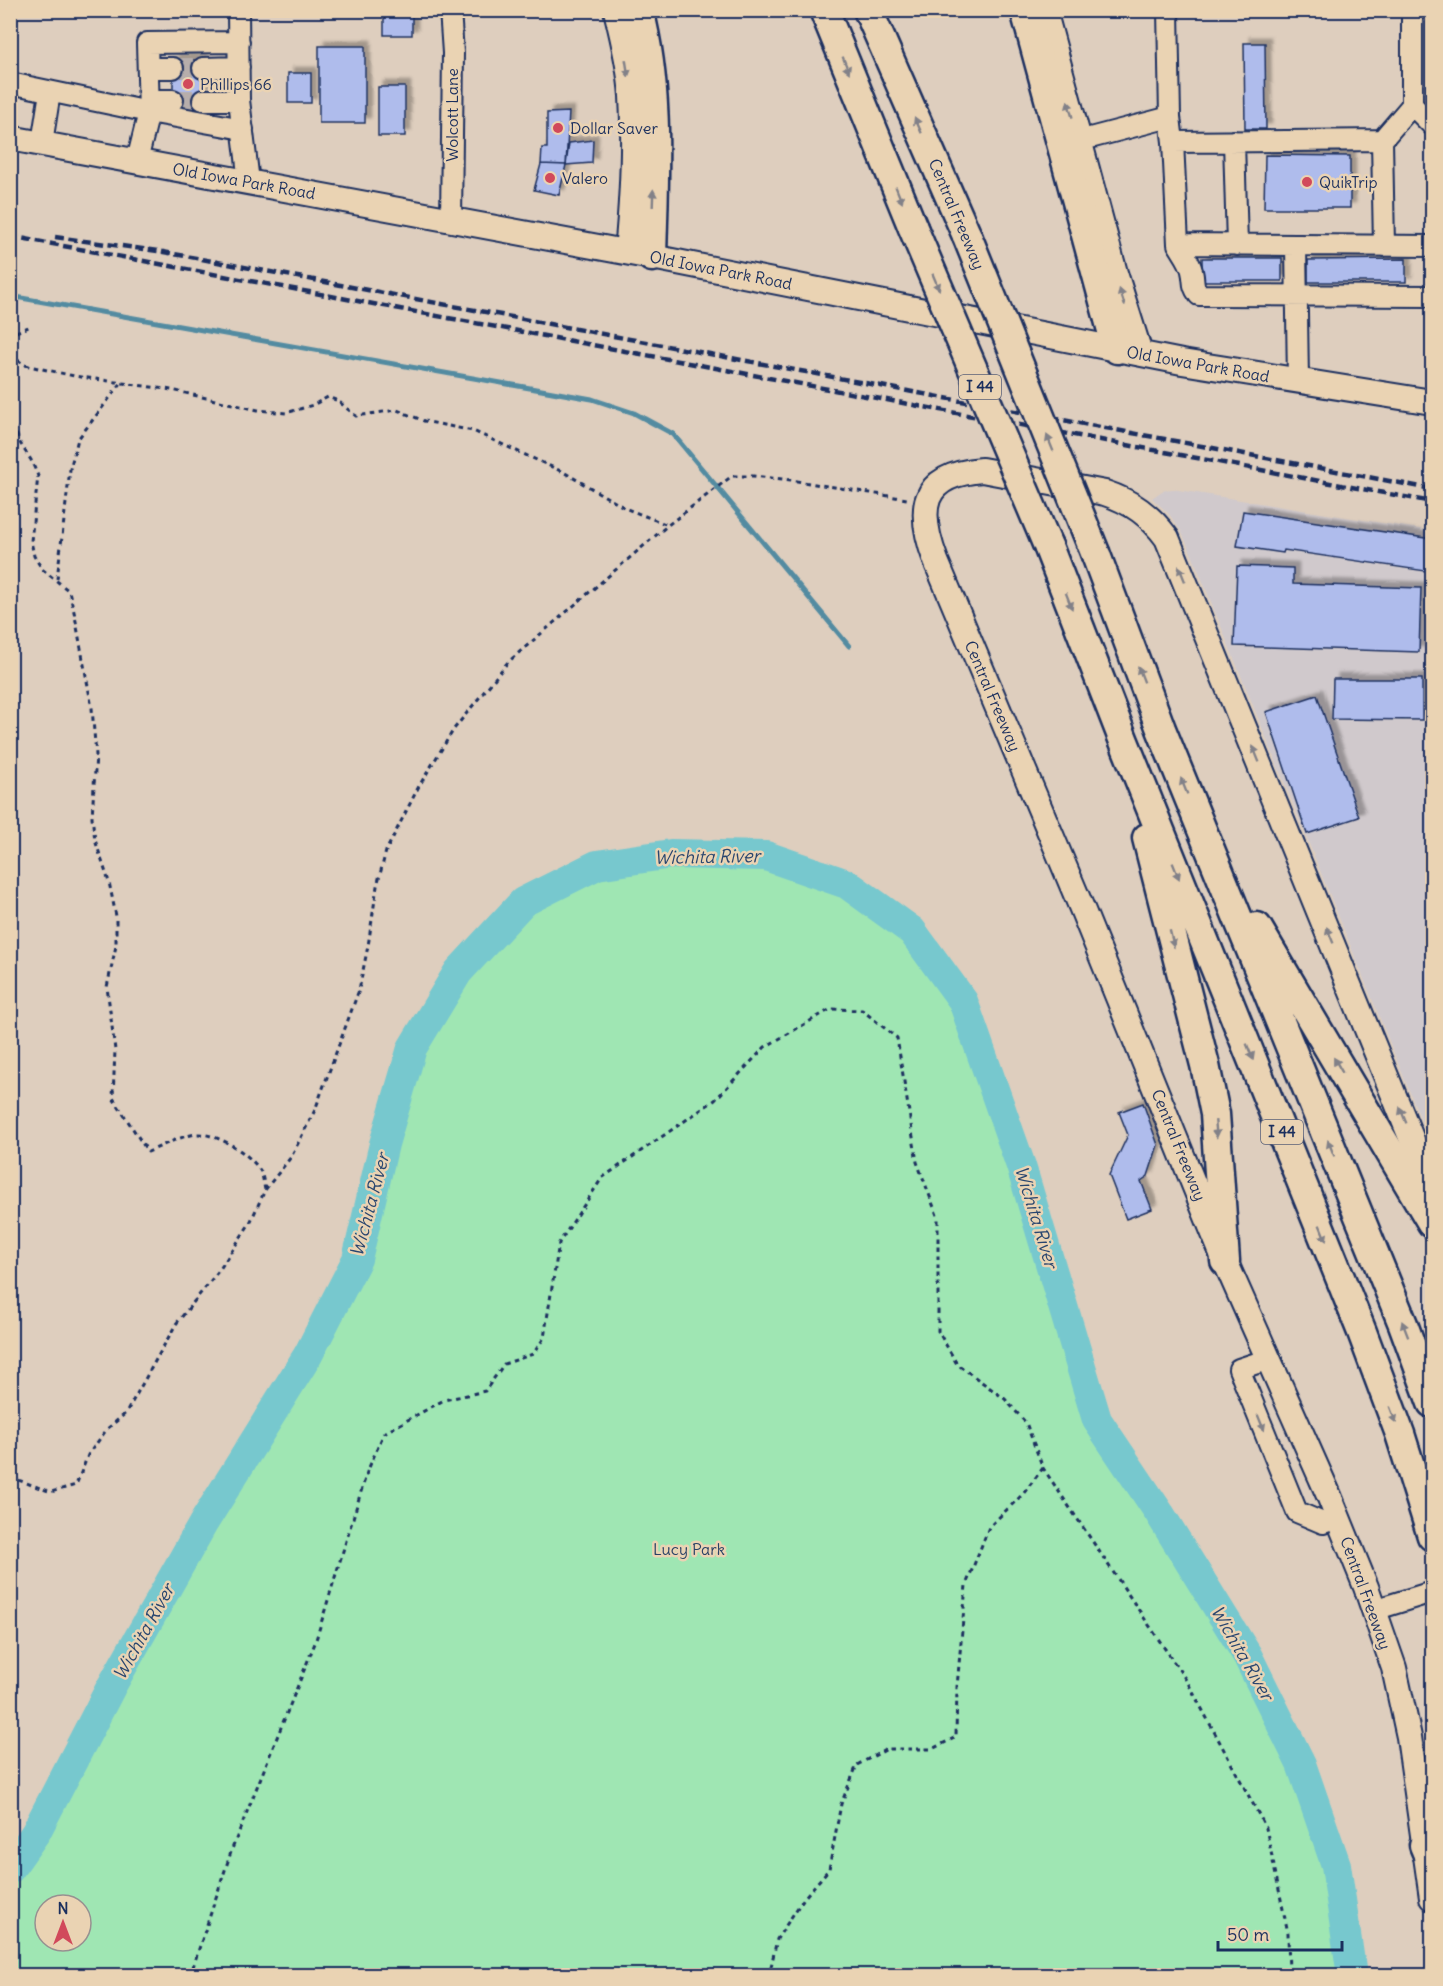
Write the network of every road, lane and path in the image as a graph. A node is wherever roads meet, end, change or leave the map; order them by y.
1 (238, 10) edge
2 (450, 10) edge
3 (616, 10) edge
4 (639, 10) edge
5 (824, 10) edge
6 (868, 10) edge
7 (1024, 10) edge
8 (1044, 10) edge
9 (1168, 10) edge
10 (1412, 10) edge
11 (238, 42) junction
12 (238, 67) junction
13 (148, 68) junction
14 (173, 68) tunnel mouth
15 (203, 68) tunnel mouth
16 (10, 83) edge
17 (50, 92) junction
18 (173, 100) tunnel mouth
19 (203, 100) tunnel mouth
20 (239, 100) junction
21 (1412, 105) junction
22 (149, 106) junction
23 (1170, 117) junction
24 (1432, 125) edge
25 (243, 129) junction
26 (10, 138) edge
27 (1382, 140) junction
28 (1234, 141) junction
29 (1173, 142) junction
30 (42, 143) junction
31 (1070, 143) junction
32 (137, 161) junction
33 (249, 182) junction
34 (451, 219) junction
35 (1178, 244) junction
36 (1237, 245) junction
37 (1296, 245) junction
38 (1384, 246) junction
39 (1432, 246) edge
40 (639, 254) junction
41 (1297, 295) junction
42 (1432, 296) edge
43 (31, 326) dead end
44 (10, 339) edge
45 (1129, 351) junction
46 (10, 355) edge
47 (122, 382) junction
48 (1298, 382) junction
49 (1432, 402) edge
50 (10, 417) edge
51 (927, 501) junction
52 (668, 525) junction
53 (57, 579) junction
54 (1123, 740) junction
55 (1206, 840) junction
56 (1425, 1149) edge
57 (1432, 1189) edge
58 (265, 1190) junction
59 (1432, 1223) edge
60 (1225, 1261) junction
61 (1269, 1359) junction
62 (1432, 1403) edge
63 (1042, 1468) junction
64 (10, 1477) edge
65 (1338, 1518) junction
66 (1432, 1533) edge
67 (1432, 1592) edge
68 (1374, 1610) junction
69 (1428, 1855) edge
70 (1432, 1898) edge
71 (190, 1976) edge
72 (769, 1976) edge
73 (1289, 1976) edge

1 - 11 street
2 - 34 street, Wolcott Lane
3 -> 40 main road
40 -> 4 highway
5 -> 54 highway, I 44, bridge
55 -> 6 highway, Central Freeway / I 44, bridge
7 - 31 highway
31 -> 8 main road
9 - 23 street
10 - 21 street
11 - 12 street
11 - 13 street
12 - 15 street
12 - 20 street
13 - 14 street
13 - 22 street
16 - 17 street
17 - 22 street
17 - 30 street
18 - 22 street
19 - 20 street
20 - 25 street
21 - 24 street
21 - 27 street
22 - 25 street
22 - 32 street
23 - 29 street
23 - 31 street
25 - 33 street
26 - 30 main road, Old Iowa Park Road
27 - 28 street
27 - 38 street
28 - 29 street
28 - 36 street
29 - 35 street
30 - 32 main road, Old Iowa Park Road
31 - 45 highway
32 - 33 main road, Old Iowa Park Road
33 - 34 main road, Old Iowa Park Road
34 - 40 main road, Old Iowa Park Road
35 - 36 street
35 - 41 street
36 - 37 street
37 - 38 street
37 - 41 street
38 - 39 street
40 - 45 main road, Old Iowa Park Road
41 - 42 street
41 - 48 street
43 - 44 path
45 - 48 main road, Old Iowa Park Road
46 - 47 path
47 - 52 path
47 - 53 path
48 - 49 main road, Old Iowa Park Road
50 - 53 path
51 - 52 path
56 -> 51 main road
51 - 60 main road, Central Freeway
52 - 58 path
53 - 58 path
54 -> 60 highway
54 -> 66 highway, I 44
59 -> 55 highway
62 -> 55 highway, Central Freeway / I 44
56 - 57 main road
58 - 64 path
60 - 61 main road, Central Freeway
61 - 65 main road, Central Freeway
61 -> 65 street
63 - 71 path
63 - 72 path
63 - 73 path
65 - 68 main road, Central Freeway
67 - 68 street
68 - 69 main road, Central Freeway
69 - 70 main road, Central Freeway

